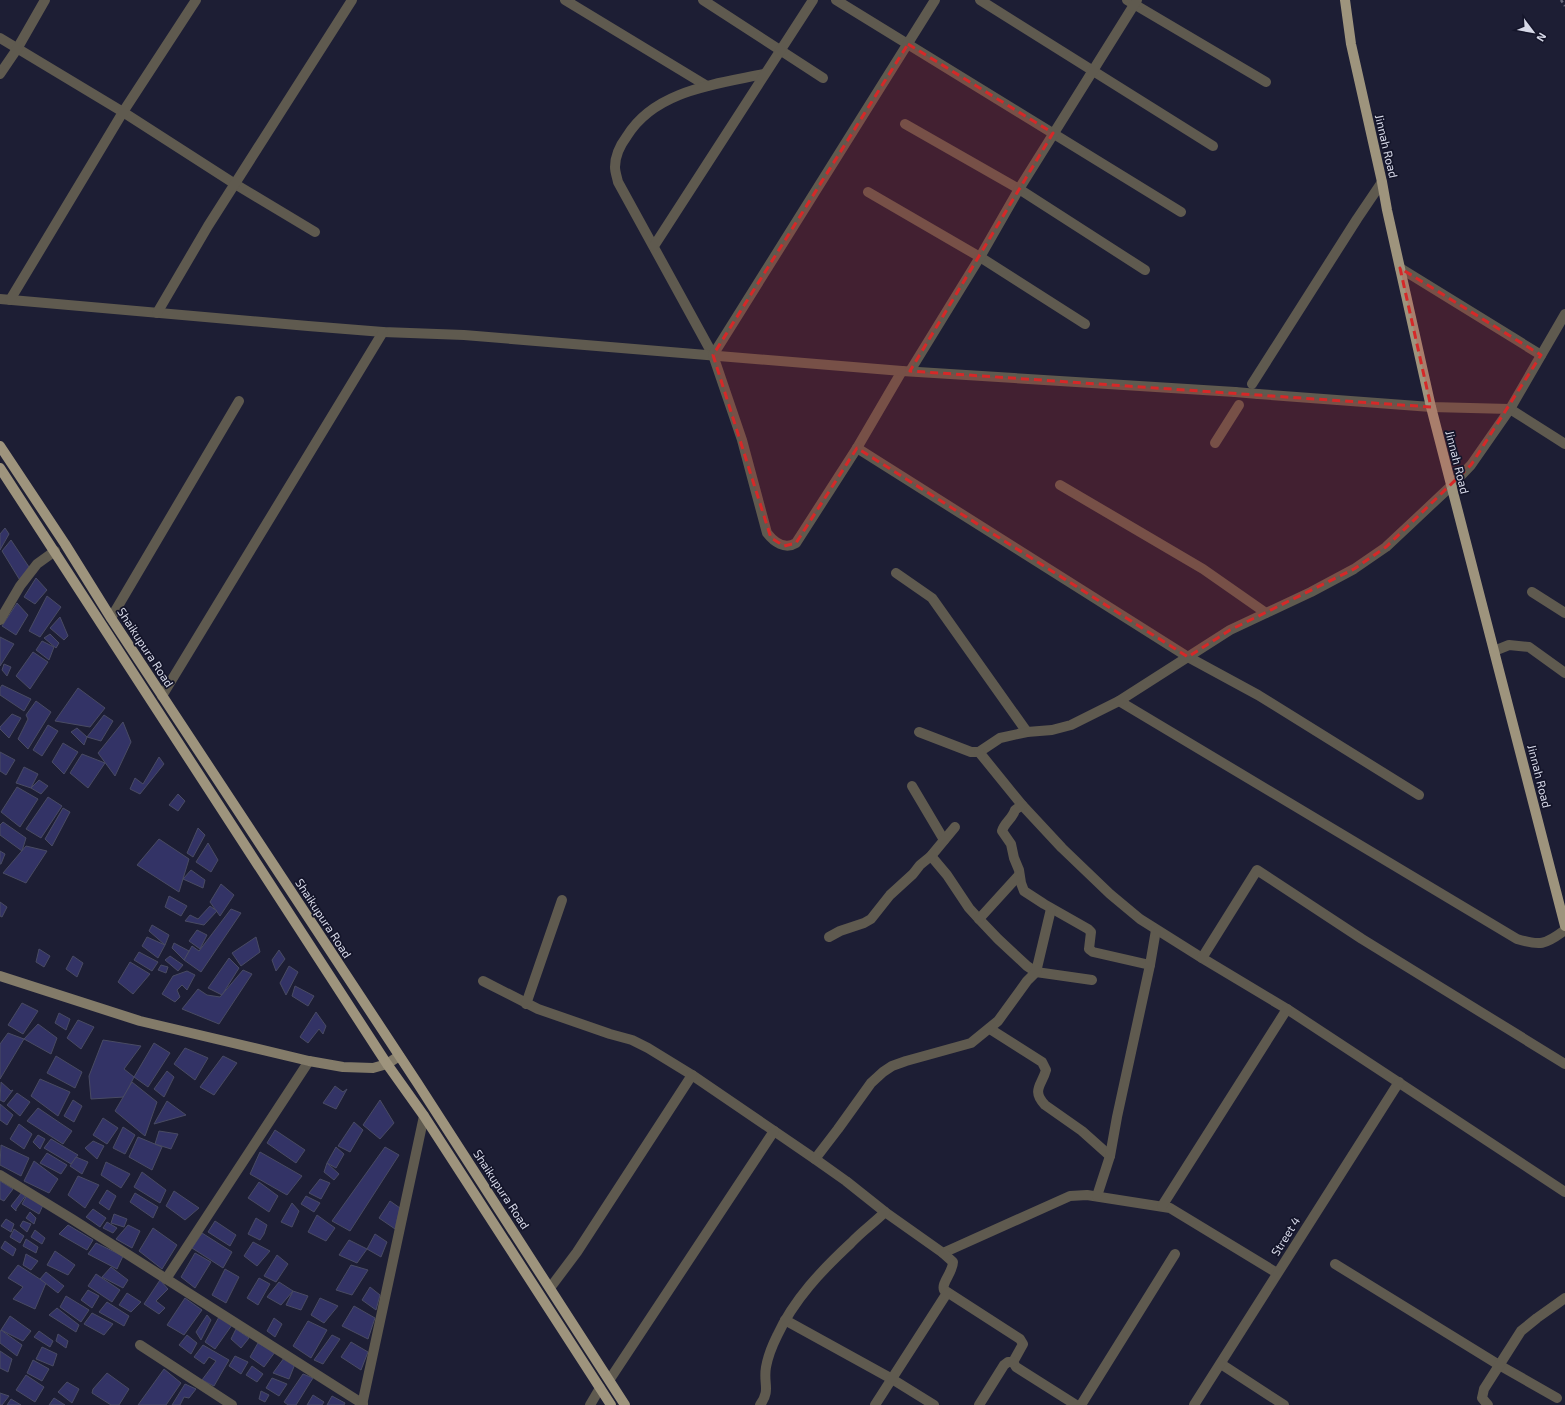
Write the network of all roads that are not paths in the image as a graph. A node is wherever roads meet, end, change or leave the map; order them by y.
1 (45, 0) edge
2 (196, 0) edge
3 (352, 0) edge
4 (565, 0) edge
5 (703, 0) edge
6 (813, 0) edge
7 (836, 0) edge
8 (935, 0) edge
9 (980, 0) edge
10 (1345, 0) edge
11 (1133, 1) edge
12 (0, 38) edge
13 (908, 44) junction
14 (17, 49) junction
15 (780, 50) junction
16 (1093, 69) junction
17 (0, 74) edge
18 (764, 74) junction
19 (823, 78) dead end
20 (1266, 82) dead end
21 (707, 86) junction
22 (123, 112) junction
23 (905, 124) dead end
24 (1053, 133) junction
25 (1214, 146) dead end
26 (1382, 182) junction
27 (234, 184) junction
28 (1018, 189) junction
29 (868, 192) dead end
30 (1181, 212) dead end
31 (315, 232) dead end
32 (654, 246) junction
33 (980, 257) junction
34 (1400, 268) junction
35 (1145, 270) dead end
36 (5, 300) edge
37 (157, 313) junction
38 (1565, 314) edge
39 (1085, 324) dead end
40 (383, 332) junction
41 (713, 354) junction
42 (1541, 355) junction
43 (906, 371) junction
44 (1252, 384) dead end
45 (239, 401) dead end
46 (1239, 405) dead end
47 (1431, 407) junction
48 (1510, 409) junction
49 (1215, 443) dead end
50 (1565, 444) edge
51 (0, 446) edge
52 (858, 448) junction
53 (0, 468) edge
54 (1060, 485) dead end
55 (1451, 486) junction
56 (55, 551) junction
57 (896, 573) dead end
58 (1532, 592) dead end
59 (1266, 613) junction
60 (1565, 613) edge
61 (111, 618) junction
62 (0, 620) edge
63 (1494, 651) junction
64 (1188, 657) junction
65 (1565, 673) edge
66 (162, 696) junction
67 (1119, 701) junction
68 (919, 732) dead end
69 (1027, 732) junction
70 (978, 752) junction
71 (912, 786) dead end
72 (1419, 795) dead end
73 (1022, 805) junction
74 (955, 827) dead end
75 (944, 840) junction
76 (932, 856) junction
77 (1019, 875) junction
78 (562, 900) dead end
79 (1051, 909) junction
80 (979, 920) junction
81 (1565, 926) edge
82 (1156, 930) junction
83 (1565, 930) edge
84 (829, 937) dead end
85 (1202, 958) junction
86 (1150, 965) junction
87 (1036, 972) junction
88 (0, 976) edge
89 (1092, 980) dead end
90 (483, 981) dead end
91 (526, 1004) junction
92 (1287, 1009) junction
93 (990, 1029) junction
94 (399, 1056) junction
95 (309, 1061) junction
96 (387, 1064) junction
97 (1565, 1064) edge
98 (692, 1075) junction
99 (1399, 1082) junction
100 (424, 1116) junction
101 (774, 1132) junction
102 (1110, 1156) junction
103 (815, 1159) junction
104 (0, 1175) edge
105 (1565, 1192) edge
106 (1097, 1196) junction
107 (1162, 1206) junction
108 (885, 1212) junction
109 (943, 1253) junction
110 (1175, 1254) dead end
111 (1335, 1264) dead end
112 (1277, 1273) junction
113 (166, 1279) junction
114 (550, 1288) junction
115 (947, 1293) junction
116 (1565, 1298) edge
117 (785, 1320) junction
118 (140, 1345) dead end
119 (1013, 1362) junction
120 (1221, 1364) junction
121 (1499, 1364) junction
122 (610, 1379) junction
123 (892, 1379) junction
124 (600, 1388) junction
125 (1557, 1398) dead end
126 (232, 1405) edge
127 (362, 1405) edge
128 (590, 1405) edge
129 (611, 1405) edge
130 (625, 1405) edge
131 (760, 1405) edge
132 (875, 1405) edge
133 (934, 1405) edge
134 (979, 1405) edge
135 (1076, 1405) edge
136 (1081, 1405) edge
137 (1194, 1405) edge
138 (1284, 1405) edge
139 (1488, 1405) edge

1 - 14 street
2 - 22 street
3 - 27 street
4 - 21 street
5 - 15 street
6 - 15 street
7 - 13 street
8 - 13 street
9 - 16 street
10 - 26 main road, Jinnah Road
11 - 16 street
11 - 20 street
12 - 14 street
13 - 24 street
13 - 41 street
14 - 17 street
14 - 22 street
15 - 18 street
15 - 19 street
16 - 24 street
16 - 25 street
18 - 21 street
18 - 32 street
21 - 32 street
22 - 27 street
22 - 36 street
23 - 28 street
24 - 28 street
24 - 30 street
26 - 34 main road, Jinnah Road
26 - 44 street
27 - 31 street
27 - 37 street
28 - 33 street
28 - 35 street
29 - 33 street
32 - 41 street
33 - 39 street
33 - 43 street
34 - 42 street
34 - 47 main road, Jinnah Road
36 - 37 street
37 - 40 street
38 - 42 street
40 - 41 street
40 - 66 street
41 - 43 street
41 - 52 street
42 - 48 street
43 - 47 street, bridge
43 - 52 street
45 - 61 street
46 - 49 street
47 - 48 street
47 - 55 main road, Jinnah Road
48 - 50 street
48 - 55 street
51 - 61 main road, Shaikupura Road
52 - 64 street
53 - 56 main road
54 - 59 street
55 - 59 street
55 - 63 main road, Jinnah Road
56 - 62 street
56 - 96 main road
57 - 69 street
58 - 60 street
59 - 64 street
61 - 66 main road, Shaikupura Road
63 - 65 street
63 - 81 main road, Jinnah Road
64 - 67 street
64 - 72 street
66 - 94 main road, Shaikupura Road
67 - 69 street
67 - 83 street
68 - 70 street
69 - 70 street
70 - 73 street
71 - 75 street
73 - 77 street
73 - 82 street
74 - 75 street
75 - 76 street
76 - 80 street
76 - 84 street
77 - 79 street
77 - 80 street
78 - 91 street
79 - 86 street
79 - 87 street
80 - 87 street
82 - 85 street
82 - 86 street
85 - 92 street
85 - 97 street
86 - 102 street
87 - 89 street
87 - 93 street
88 - 95 street
90 - 91 street
91 - 98 street
92 - 99 street
92 - 107 street
93 - 102 street
93 - 103 street
94 - 96 street
94 - 114 main road, Shaikupura Road
95 - 96 street
95 - 113 street
96 - 100 main road
98 - 101 street
98 - 114 street
99 - 105 street
99 - 112 street, Street 4
100 - 124 main road
100 - 127 street
101 - 103 street
101 - 122 street
102 - 106 street
103 - 108 street
104 - 113 street
106 - 107 street
106 - 109 street
107 - 112 street
108 - 109 street
108 - 117 street
109 - 115 street
110 - 136 street
111 - 121 street
112 - 120 street, Street 4
113 - 127 street
114 - 122 main road, Shaikupura Road
115 - 119 street
115 - 123 street
116 - 121 street
117 - 123 street
117 - 131 street
118 - 126 street
119 - 134 street
119 - 135 street
120 - 137 street, Street 4
120 - 138 street
121 - 125 street
121 - 139 street
122 - 130 main road, Shaikupura Road
123 - 132 street
123 - 133 street
124 - 128 street
124 - 129 main road

